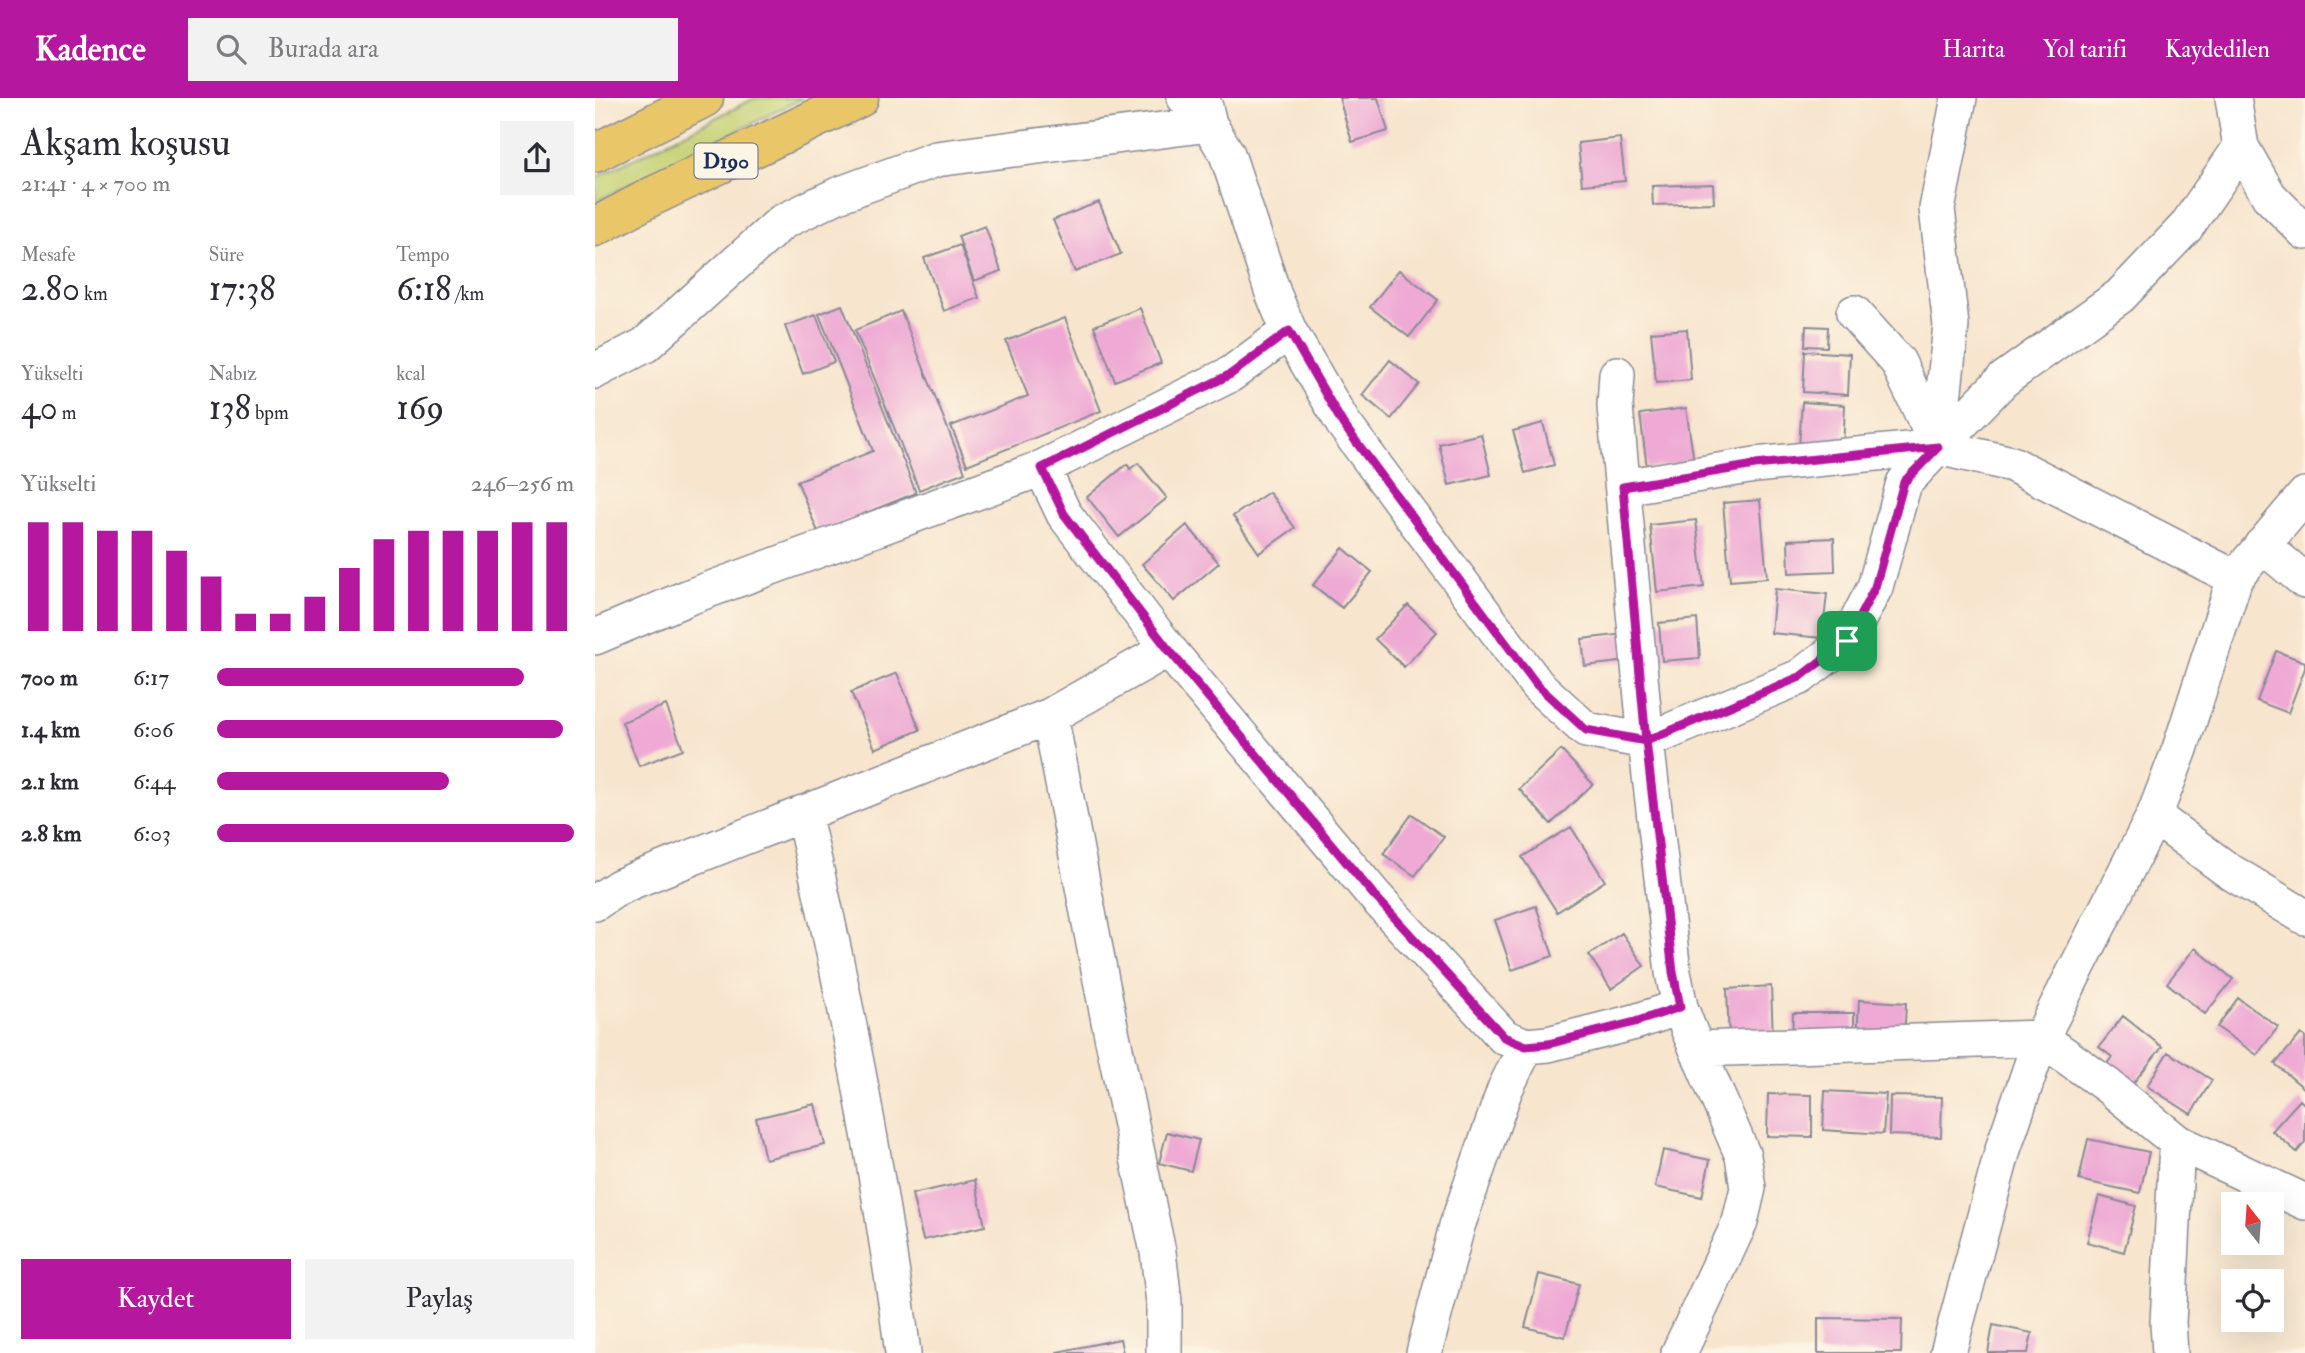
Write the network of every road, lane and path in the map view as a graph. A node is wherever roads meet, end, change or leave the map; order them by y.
1 (704, 98) edge
2 (859, 98) edge
3 (1185, 98) edge
4 (1959, 98) edge
5 (2233, 98) edge
6 (1206, 111) edge
7 (2241, 147) junction
8 (595, 153) edge
9 (595, 227) edge
10 (2305, 232) edge
11 (1854, 313) dead end
12 (1289, 331) junction
13 (595, 371) edge
14 (1617, 374) dead end
15 (1938, 447) junction
16 (1042, 468) junction
17 (1623, 487) junction
18 (2305, 495) edge
19 (2262, 545) junction
20 (2235, 578) junction
21 (2305, 581) edge
22 (595, 637) edge
23 (1168, 649) junction
24 (1050, 716) junction
25 (1646, 741) junction
26 (803, 813) junction
27 (2154, 816) junction
28 (595, 903) edge
29 (2305, 917) edge
30 (1680, 1007) junction
31 (2041, 1038) junction
32 (1526, 1046) junction
33 (1697, 1049) junction
34 (2177, 1142) junction
35 (2305, 1202) edge
36 (903, 1353) edge
37 (1164, 1353) edge
38 (1424, 1353) edge
39 (1679, 1353) edge
40 (1948, 1353) edge
41 (2170, 1353) edge

1 - 8 highway
2 - 9 highway, D190
3 - 6 street
4 - 15 street
5 - 7 street
6 - 12 street
6 - 13 street
7 - 10 street
7 - 15 street
11 - 15 street
12 - 16 street
12 - 25 street
14 - 17 street
15 - 17 street
15 - 20 street
15 - 25 street
16 - 22 street
16 - 23 street
17 - 25 street
18 - 19 street
19 - 20 street
19 - 21 street
20 - 27 street
23 - 24 street
23 - 32 street
24 - 26 street
24 - 37 street
25 - 30 street
26 - 28 street
26 - 36 street
27 - 29 street
27 - 31 street
30 - 32 street
30 - 33 street
31 - 33 street
31 - 34 street
31 - 40 street
32 - 38 street
33 - 39 street
34 - 35 street
34 - 41 street

